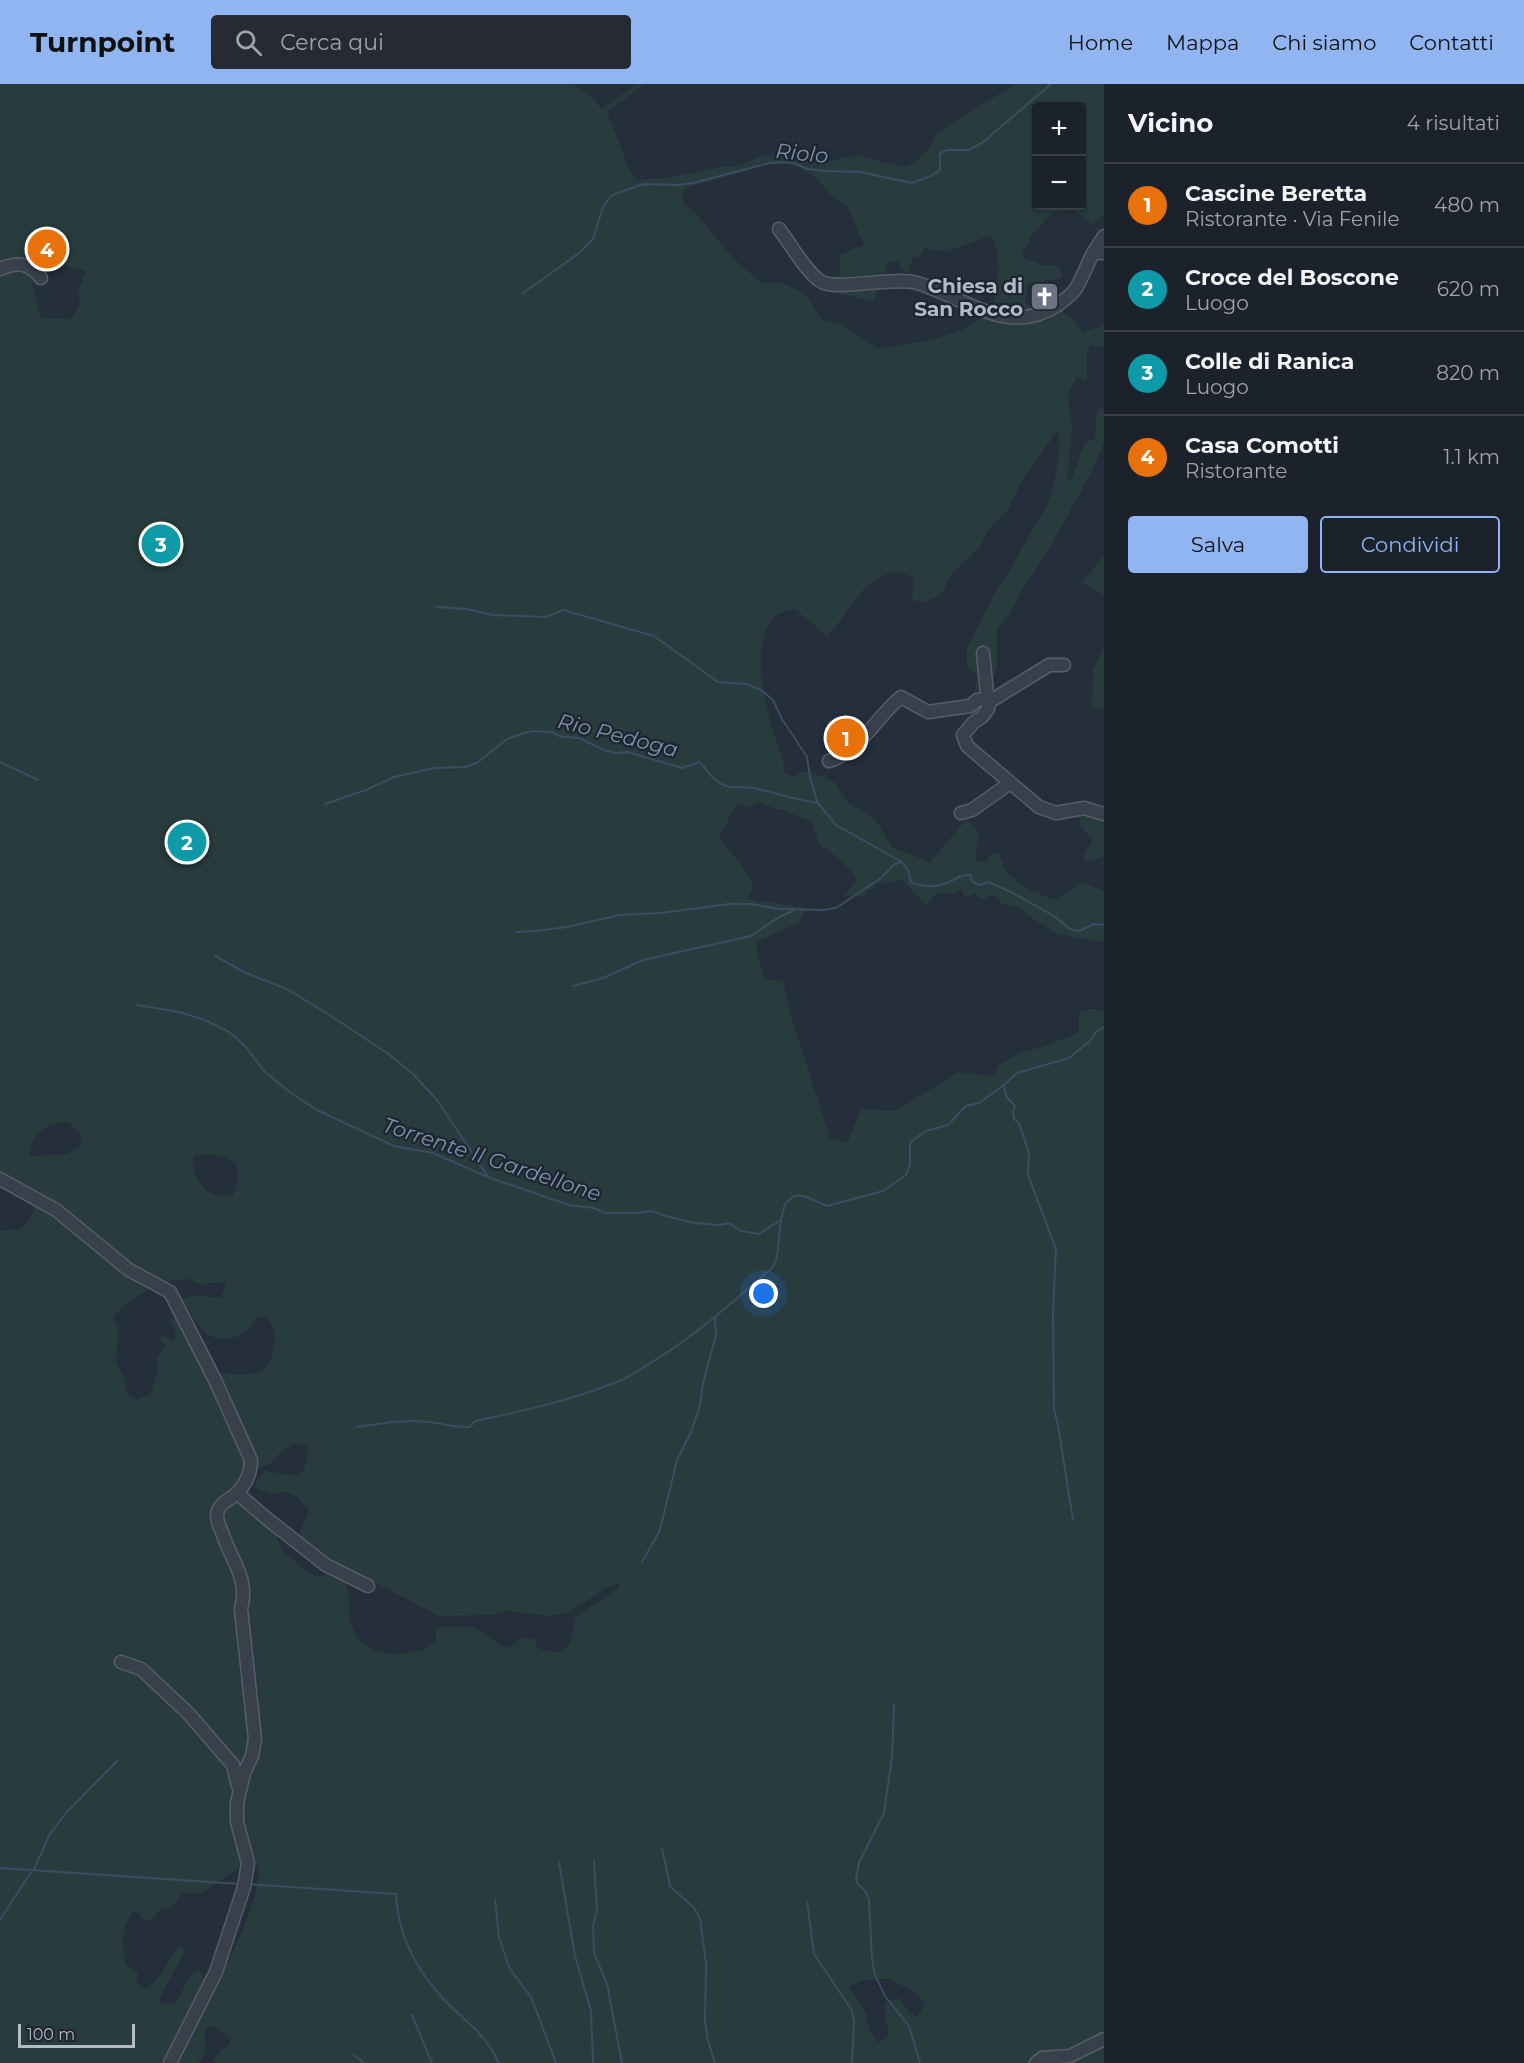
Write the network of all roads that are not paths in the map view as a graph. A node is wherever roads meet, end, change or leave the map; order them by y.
1 (780, 229) dead end
2 (1104, 236) edge
3 (1099, 253) edge
4 (0, 269) edge
5 (41, 278) dead end
6 (983, 653) dead end
7 (1064, 665) dead end
8 (988, 700) junction
9 (829, 761) dead end
10 (1010, 783) junction
11 (961, 813) dead end
12 (1104, 814) edge
13 (0, 1179) edge
14 (237, 1493) junction
15 (368, 1586) dead end
16 (121, 1662) dead end
17 (238, 1790) junction
18 (1104, 2039) edge
19 (170, 2063) edge
20 (1036, 2063) edge

1 - 3 street
2 - 3 street
4 - 5 street
6 - 8 street
7 - 8 street
8 - 9 street
8 - 10 street
10 - 11 street
10 - 12 street
13 - 14 street
14 - 15 street
14 - 17 street
16 - 17 street
17 - 19 street
18 - 20 street

